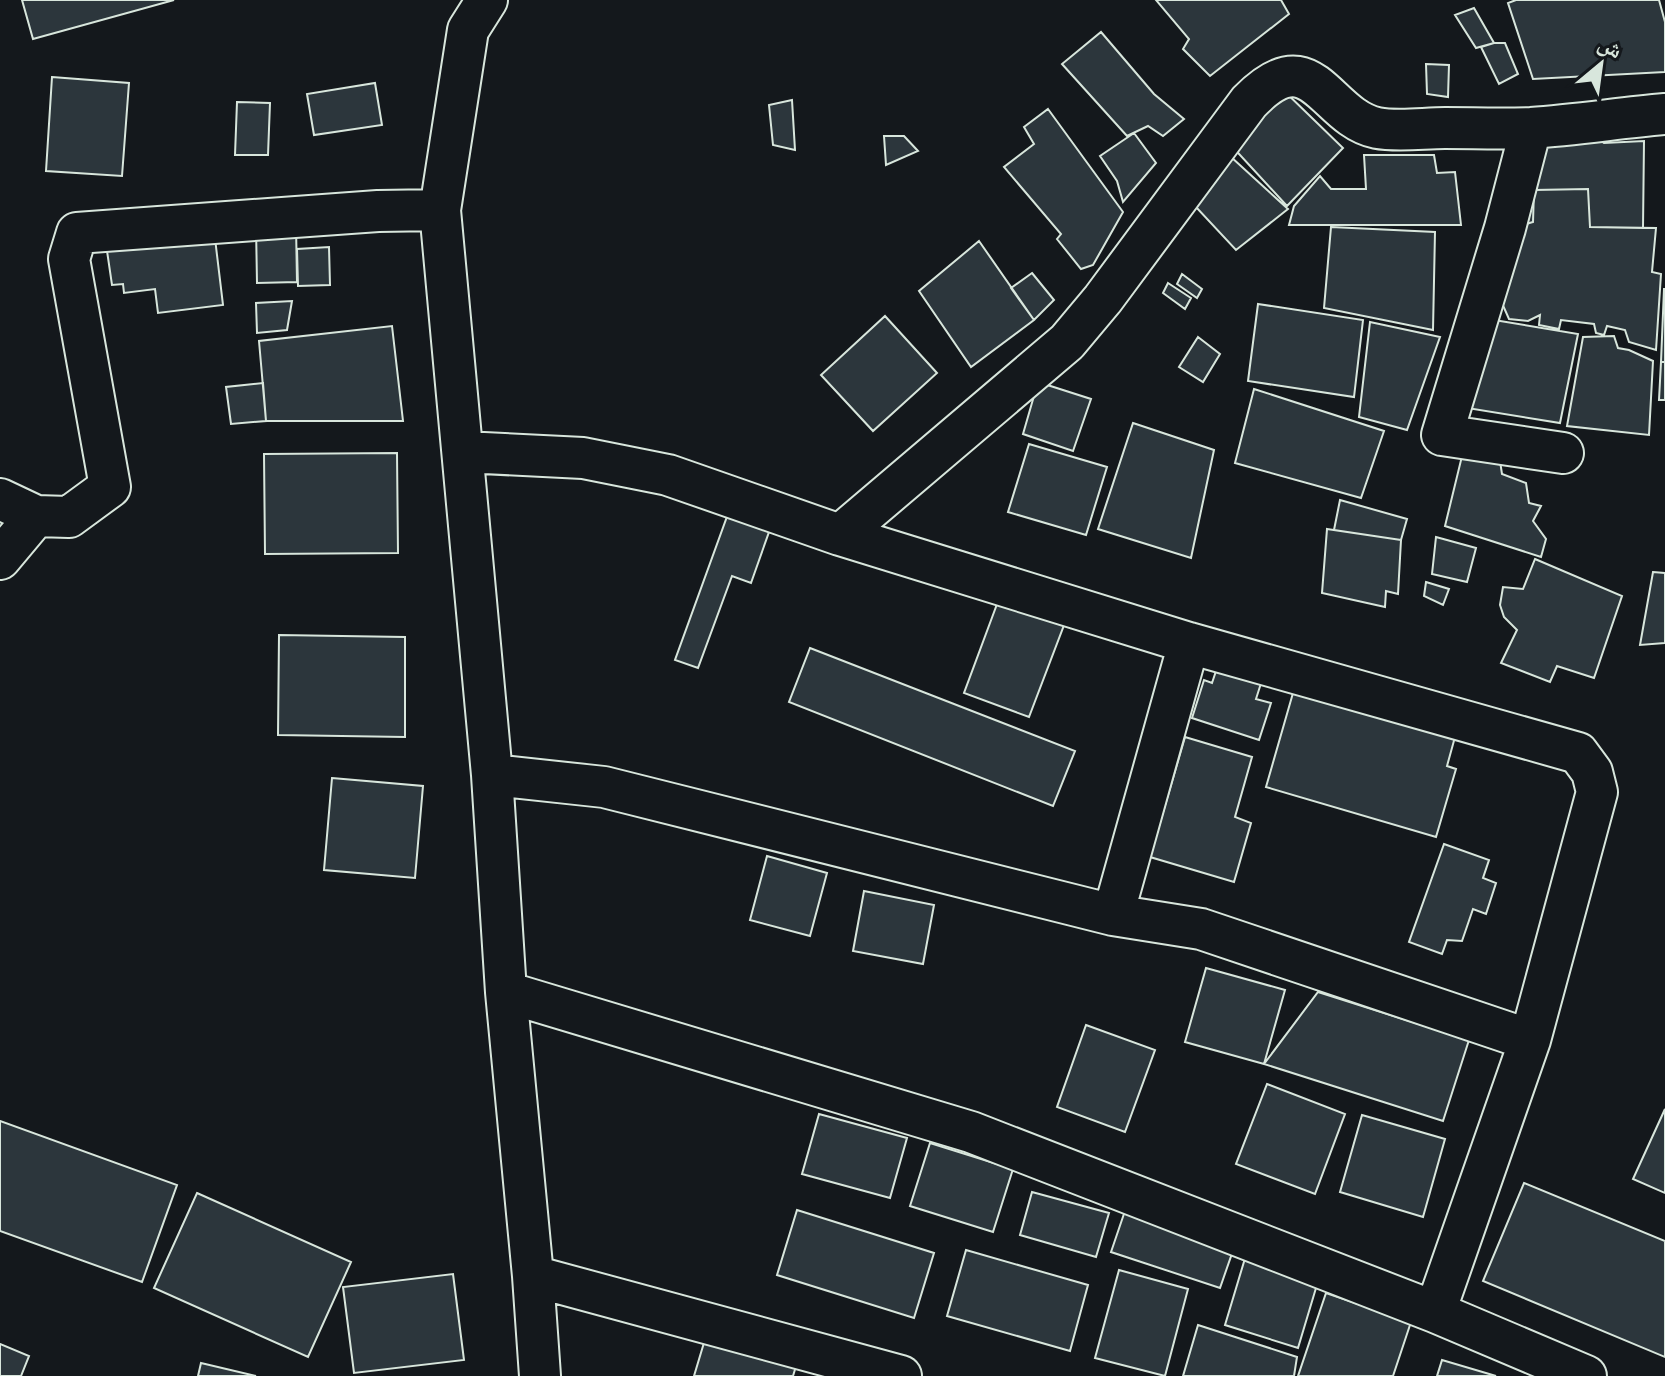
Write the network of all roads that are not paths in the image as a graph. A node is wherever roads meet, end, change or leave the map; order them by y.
1 (472, 10) edge
2 (1665, 114) edge
3 (1531, 128) junction
4 (440, 210) junction
5 (463, 452) junction
6 (1563, 453) dead end
7 (0, 499) edge
8 (36, 516) junction
9 (840, 535) junction
10 (0, 559) edge
11 (1189, 643) junction
12 (492, 775) junction
13 (1113, 915) junction
14 (506, 992) junction
15 (1530, 1040) junction
16 (533, 1276) junction
17 (1435, 1312) junction
18 (540, 1376) edge
19 (901, 1376) edge
20 (1586, 1376) edge

1 - 4 street
2 - 3 street
3 - 6 street
3 - 9 street
4 - 5 street
4 - 8 street
5 - 9 street
5 - 12 street
7 - 8 street
8 - 10 street
9 - 11 street
11 - 13 street
11 - 15 street
12 - 13 street
12 - 14 street
13 - 15 street
14 - 16 street
14 - 17 street
15 - 17 street
16 - 18 street
16 - 19 street
17 - 20 street

